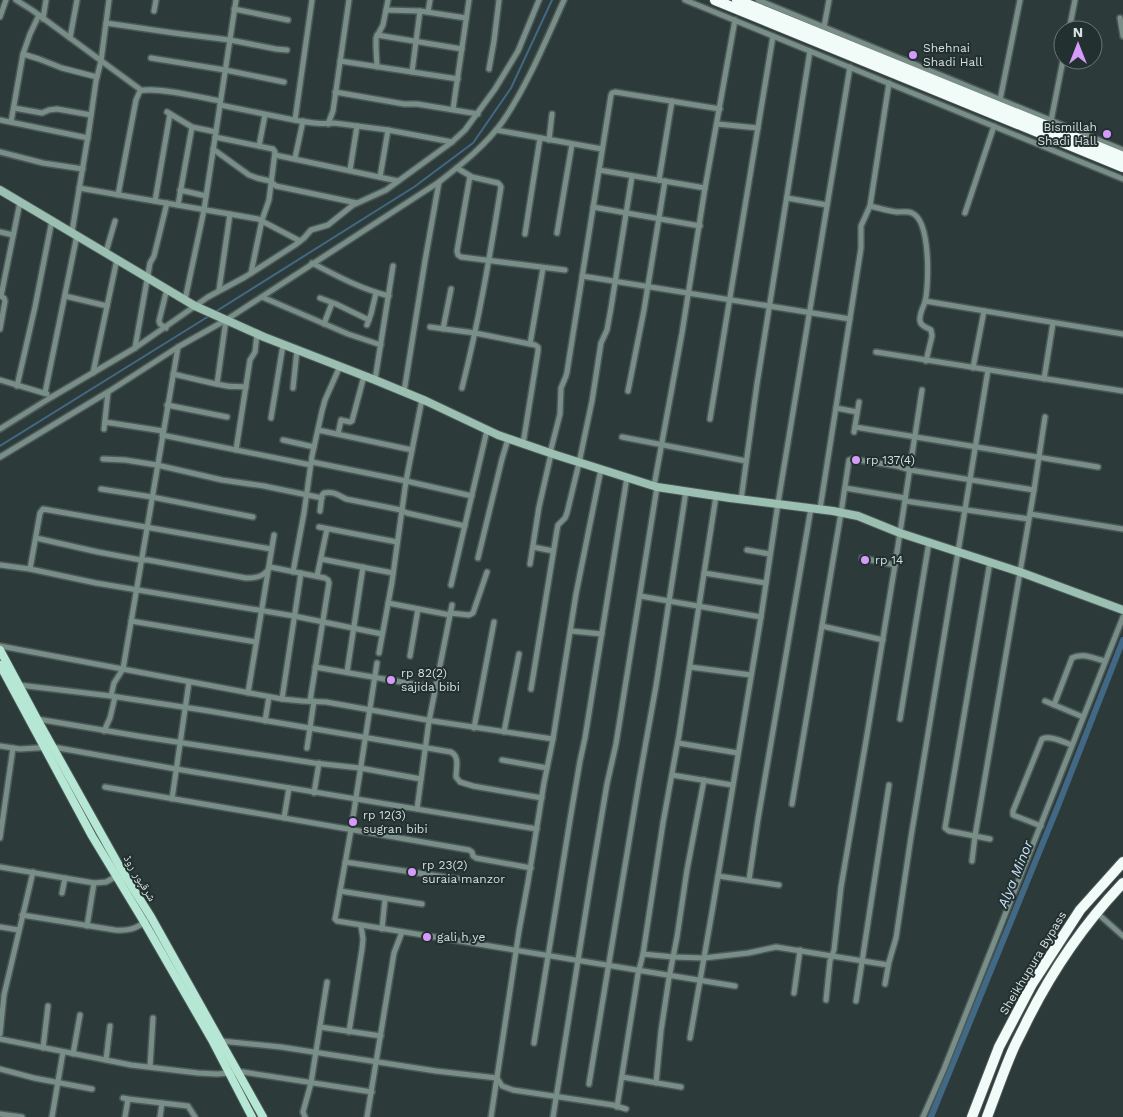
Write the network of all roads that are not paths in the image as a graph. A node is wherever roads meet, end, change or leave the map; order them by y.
1 (6, 0) edge
2 (17, 0) edge
3 (46, 0) edge
4 (77, 0) edge
5 (109, 0) edge
6 (156, 0) edge
7 (236, 0) edge
8 (312, 0) edge
9 (348, 0) edge
10 (388, 0) edge
11 (430, 0) edge
12 (468, 0) edge
13 (500, 0) edge
14 (539, 0) edge
15 (564, 0) edge
16 (685, 0) edge
17 (715, 0) edge
18 (737, 0) edge
19 (758, 0) edge
20 (828, 0) edge
21 (1020, 0) edge
22 (1075, 0) edge
23 (774, 3) edge
24 (234, 9) junction
25 (386, 10) junction
26 (154, 11) dead end
27 (420, 11) junction
28 (428, 12) junction
29 (0, 17) edge
30 (41, 17) junction
31 (466, 18) junction
32 (1120, 18) dead end
33 (288, 20) dead end
34 (735, 20) junction
35 (1071, 20) edge
36 (106, 23) junction
37 (824, 27) junction
38 (377, 35) junction
39 (774, 36) junction
40 (1123, 36) edge
41 (70, 38) junction
42 (230, 40) junction
43 (416, 42) junction
44 (462, 49) junction
45 (287, 50) dead end
46 (810, 51) junction
47 (23, 54) junction
48 (150, 58) dead end
49 (101, 61) junction
50 (340, 61) junction
51 (377, 67) junction
52 (850, 67) junction
53 (489, 69) dead end
54 (225, 70) junction
55 (1061, 70) edge
56 (412, 72) junction
57 (97, 77) junction
58 (458, 78) junction
59 (284, 82) dead end
60 (889, 83) junction
61 (141, 90) junction
62 (335, 92) junction
63 (1000, 100) junction
64 (672, 101) junction
65 (220, 103) junction
66 (14, 108) junction
67 (453, 109) junction
68 (720, 109) junction
69 (478, 114) junction
70 (552, 114) dead end
71 (91, 115) junction
72 (265, 115) junction
73 (0, 120) edge
74 (295, 120) junction
75 (1051, 121) junction
76 (11, 122) junction
77 (303, 122) junction
78 (328, 124) junction
79 (717, 124) junction
80 (357, 126) junction
81 (994, 126) junction
82 (192, 127) junction
83 (758, 128) junction
84 (388, 130) junction
85 (496, 130) junction
86 (215, 134) junction
87 (88, 138) junction
88 (540, 138) junction
89 (549, 140) junction
90 (452, 142) junction
91 (572, 144) junction
92 (259, 146) junction
93 (213, 149) junction
94 (602, 149) junction
95 (1123, 150) edge
96 (0, 152) edge
97 (275, 155) junction
98 (1123, 157) edge
99 (295, 158) junction
100 (1123, 166) edge
101 (457, 168) junction
102 (82, 169) junction
103 (350, 170) junction
104 (599, 170) junction
105 (470, 176) junction
106 (632, 176) junction
107 (380, 177) junction
108 (1123, 179) edge
109 (659, 180) junction
110 (398, 181) junction
111 (665, 181) junction
112 (272, 182) junction
113 (439, 182) junction
114 (79, 188) junction
115 (705, 188) junction
116 (0, 190) edge
117 (180, 190) junction
118 (118, 195) junction
119 (206, 196) junction
120 (787, 198) junction
121 (155, 201) junction
122 (20, 202) junction
123 (166, 203) junction
124 (358, 203) junction
125 (178, 205) junction
126 (827, 205) junction
127 (870, 206) junction
128 (593, 207) junction
129 (204, 210) junction
130 (626, 213) junction
131 (965, 213) dead end
132 (230, 214) junction
133 (659, 219) junction
134 (52, 220) junction
135 (262, 220) junction
136 (115, 221) dead end
137 (700, 226) junction
138 (0, 232) edge
139 (557, 233) dead end
140 (74, 234) junction
141 (525, 234) dead end
142 (13, 235) junction
143 (300, 241) junction
144 (106, 252) junction
145 (117, 259) junction
146 (489, 261) junction
147 (0, 263) edge
148 (312, 263) junction
149 (7, 266) junction
150 (393, 266) dead end
151 (543, 268) junction
152 (565, 270) dead end
153 (252, 272) junction
154 (582, 276) junction
155 (148, 278) junction
156 (615, 281) junction
157 (648, 286) junction
158 (167, 289) junction
159 (451, 289) dead end
160 (219, 290) junction
161 (376, 293) junction
162 (689, 293) junction
163 (0, 296) edge
164 (65, 296) junction
165 (262, 296) junction
166 (389, 296) junction
167 (320, 298) dead end
168 (185, 300) junction
169 (729, 300) junction
170 (925, 302) junction
171 (332, 303) junction
172 (107, 306) junction
173 (197, 306) junction
174 (770, 306) junction
175 (984, 311) junction
176 (810, 312) junction
177 (1, 318) edge
178 (850, 319) junction
179 (226, 320) junction
180 (1053, 323) junction
181 (324, 324) junction
182 (430, 327) dead end
183 (166, 328) junction
184 (0, 329) edge
185 (443, 329) junction
186 (475, 333) junction
187 (256, 334) junction
188 (1123, 334) edge
189 (530, 344) junction
190 (283, 345) junction
191 (381, 345) junction
192 (178, 347) junction
193 (135, 348) junction
194 (297, 350) junction
195 (876, 352) dead end
196 (926, 361) junction
197 (340, 366) junction
198 (974, 368) junction
199 (988, 370) junction
200 (93, 373) junction
201 (172, 374) junction
202 (364, 376) junction
203 (1044, 379) junction
204 (0, 380) edge
205 (375, 380) junction
206 (217, 384) junction
207 (17, 386) junction
208 (246, 387) junction
209 (293, 388) dead end
210 (462, 388) dead end
211 (922, 390) dead end
212 (628, 391) dead end
213 (1123, 391) edge
214 (108, 392) junction
215 (404, 392) junction
216 (45, 393) junction
217 (50, 398) junction
218 (422, 399) junction
219 (859, 402) dead end
220 (167, 405) junction
221 (836, 408) junction
222 (857, 412) junction
223 (228, 417) dead end
224 (271, 418) dead end
225 (1045, 418) dead end
226 (710, 419) dead end
227 (105, 422) junction
228 (1, 428) edge
229 (104, 429) dead end
230 (318, 430) junction
231 (487, 430) junction
232 (163, 433) junction
233 (338, 434) junction
234 (915, 436) junction
235 (622, 437) dead end
236 (508, 439) junction
237 (283, 440) dead end
238 (523, 444) junction
239 (662, 445) junction
240 (976, 446) junction
241 (314, 447) junction
242 (236, 450) junction
243 (412, 450) junction
244 (550, 454) junction
245 (0, 457) edge
246 (1039, 457) junction
247 (103, 459) dead end
248 (746, 461) junction
249 (580, 463) junction
250 (311, 464) junction
251 (157, 465) junction
252 (1098, 467) dead end
253 (601, 469) junction
254 (910, 470) junction
255 (627, 477) junction
256 (971, 480) junction
257 (406, 481) junction
258 (656, 486) junction
259 (845, 488) junction
260 (101, 489) dead end
261 (1034, 490) junction
262 (686, 491) junction
263 (307, 496) junction
264 (472, 496) junction
265 (716, 496) junction
266 (152, 497) junction
267 (322, 498) junction
268 (905, 499) junction
269 (741, 500) junction
270 (778, 504) junction
271 (816, 509) junction
272 (401, 510) junction
273 (965, 510) junction
274 (320, 511) dead end
275 (841, 512) junction
276 (253, 517) dead end
277 (1029, 517) junction
278 (465, 526) junction
279 (319, 527) dead end
280 (146, 528) junction
281 (327, 529) junction
282 (1123, 529) edge
283 (900, 533) junction
284 (274, 535) dead end
285 (36, 538) junction
286 (397, 542) junction
287 (929, 542) junction
288 (533, 547) junction
289 (271, 549) junction
290 (747, 550) dead end
291 (553, 551) junction
292 (958, 552) junction
293 (770, 554) junction
294 (478, 558) dead end
295 (862, 558) dead end
296 (321, 559) junction
297 (141, 560) junction
298 (990, 562) junction
299 (530, 564) dead end
300 (0, 565) edge
301 (895, 566) junction
302 (270, 567) junction
303 (363, 567) junction
304 (30, 569) junction
305 (292, 572) junction
306 (486, 572) dead end
307 (1020, 572) junction
308 (301, 573) junction
309 (393, 573) junction
310 (704, 573) junction
311 (317, 576) junction
312 (766, 583) junction
313 (451, 585) dead end
314 (136, 590) junction
315 (640, 596) junction
316 (669, 601) junction
317 (388, 603) junction
318 (452, 605) dead end
319 (699, 607) junction
320 (418, 609) junction
321 (1123, 610) edge
322 (262, 611) junction
323 (450, 614) junction
324 (294, 616) junction
325 (761, 617) junction
326 (1123, 617) edge
327 (131, 621) junction
328 (323, 622) junction
329 (494, 622) dead end
330 (822, 626) junction
331 (354, 628) junction
332 (571, 631) junction
333 (382, 634) junction
334 (602, 634) junction
335 (882, 640) junction
336 (256, 642) junction
337 (0, 648) edge
338 (379, 653) dead end
339 (519, 654) dead end
340 (410, 656) dead end
341 (1105, 662) junction
342 (377, 663) dead end
343 (0, 665) edge
344 (316, 667) junction
345 (690, 667) junction
346 (123, 669) junction
347 (347, 672) junction
348 (751, 675) junction
349 (375, 677) junction
350 (189, 682) junction
351 (18, 685) junction
352 (436, 688) junction
353 (531, 689) dead end
354 (248, 693) junction
355 (113, 697) junction
356 (269, 697) junction
357 (282, 699) junction
358 (312, 701) junction
359 (1045, 701) dead end
360 (1054, 705) junction
361 (185, 708) junction
362 (370, 710) junction
363 (1083, 717) junction
364 (37, 719) junction
365 (900, 719) dead end
366 (264, 721) junction
367 (429, 721) junction
368 (309, 728) junction
369 (474, 728) junction
370 (104, 731) junction
371 (504, 732) junction
372 (365, 738) junction
373 (553, 739) junction
374 (180, 743) junction
375 (678, 743) junction
376 (1072, 745) junction
377 (0, 746) edge
378 (53, 747) junction
379 (13, 748) junction
380 (44, 748) junction
381 (307, 748) dead end
382 (426, 748) junction
383 (738, 753) junction
384 (502, 760) dead end
385 (319, 763) junction
386 (360, 768) junction
387 (547, 768) junction
388 (176, 769) junction
389 (672, 775) junction
390 (421, 779) junction
391 (704, 780) junction
392 (732, 785) junction
393 (889, 785) dead end
394 (105, 787) dead end
395 (289, 788) junction
396 (314, 792) junction
397 (542, 798) junction
398 (172, 799) junction
399 (355, 799) junction
400 (792, 804) dead end
401 (417, 809) junction
402 (284, 818) junction
403 (1040, 826) junction
404 (537, 829) junction
405 (351, 830) junction
406 (975, 836) junction
407 (0, 838) edge
408 (990, 839) dead end
409 (972, 861) dead end
410 (345, 862) junction
411 (1123, 862) edge
412 (0, 867) edge
413 (531, 868) junction
414 (33, 872) junction
415 (117, 876) junction
416 (718, 876) junction
417 (66, 878) junction
418 (458, 879) dead end
419 (749, 880) junction
420 (94, 883) junction
421 (1123, 883) edge
422 (779, 885) dead end
423 (340, 891) junction
424 (62, 893) dead end
425 (385, 898) junction
426 (422, 904) dead end
427 (1097, 912) junction
428 (22, 915) junction
429 (151, 917) junction
430 (144, 922) junction
431 (87, 926) junction
432 (361, 926) junction
433 (0, 928) edge
434 (382, 929) junction
435 (19, 930) junction
436 (402, 932) junction
437 (1123, 936) edge
438 (516, 950) junction
439 (800, 950) junction
440 (643, 954) junction
441 (548, 955) junction
442 (832, 956) junction
443 (673, 957) junction
444 (704, 958) junction
445 (578, 960) junction
446 (861, 960) junction
447 (609, 965) junction
448 (888, 965) junction
449 (639, 970) junction
450 (669, 975) junction
451 (700, 980) junction
452 (327, 982) dead end
453 (885, 984) dead end
454 (735, 986) dead end
455 (794, 993) dead end
456 (2, 995) edge
457 (826, 1000) dead end
458 (856, 1001) dead end
459 (48, 1006) dead end
460 (80, 1015) dead end
461 (153, 1018) dead end
462 (110, 1026) dead end
463 (320, 1027) junction
464 (349, 1032) junction
465 (0, 1034) edge
466 (380, 1036) junction
467 (690, 1038) dead end
468 (0, 1039) edge
469 (220, 1041) junction
470 (534, 1043) dead end
471 (43, 1048) junction
472 (63, 1052) junction
473 (315, 1053) junction
474 (73, 1054) junction
475 (106, 1060) junction
476 (376, 1063) junction
477 (150, 1067) junction
478 (0, 1069) edge
479 (234, 1073) junction
480 (622, 1077) junction
481 (497, 1078) junction
482 (58, 1082) junction
483 (310, 1083) junction
484 (656, 1083) junction
485 (589, 1084) dead end
486 (681, 1088) dead end
487 (92, 1089) dead end
488 (372, 1092) junction
489 (556, 1096) junction
490 (162, 1103) junction
491 (617, 1106) junction
492 (626, 1109) dead end
493 (0, 1114) edge
494 (22, 1117) edge
495 (52, 1117) edge
496 (126, 1117) edge
497 (160, 1117) edge
498 (195, 1117) edge
499 (252, 1117) edge
500 (263, 1117) edge
501 (304, 1117) edge
502 (367, 1117) edge
503 (491, 1117) edge
504 (553, 1117) edge
505 (923, 1117) edge
506 (972, 1117) edge
507 (987, 1117) edge

1 - 29 street
2 - 30 street
3 - 30 street
4 - 41 street
5 - 36 street
6 - 26 street
7 - 24 street
8 - 74 street
9 - 50 street
10 - 25 street
11 - 28 street
12 - 31 street
13 - 53 street
14 - 69 street
15 - 85 street
16 - 34 street
17 - 100 highway
18 - 98 highway
19 - 23 street
20 - 37 street
21 - 63 street
22 - 35 street
23 - 37 street
24 - 33 street
24 - 42 street
25 - 27 street
25 - 38 street
27 - 28 street
27 - 43 street
28 - 31 street
30 - 41 street
30 - 47 street
31 - 44 street
32 - 40 street
34 - 39 street
34 - 68 street
36 - 42 street
36 - 49 street
37 - 63 street
38 - 43 street
38 - 51 street
39 - 46 street
39 - 83 street
41 - 49 street
42 - 45 street
42 - 54 street
43 - 44 street
43 - 56 street
44 - 58 street
46 - 52 street
46 - 120 street
47 - 57 street
47 - 66 street
48 - 54 street
49 - 57 street
49 - 61 street
50 - 51 street
50 - 62 street
51 - 56 street
52 - 60 street
52 - 126 street
54 - 59 street
54 - 65 street
55 - 75 street
56 - 58 street
57 - 71 street
58 - 67 street
60 - 81 street
60 - 127 street
61 - 65 street
61 - 118 street
62 - 67 street
62 - 78 street
63 - 75 street
64 - 68 street
64 - 94 street
64 - 109 street
65 - 72 street
65 - 86 street
66 - 71 street
66 - 76 street
67 - 69 street
68 - 79 street
69 - 90 street
70 - 89 street
71 - 87 street
72 - 74 street
72 - 92 street
73 - 76 street
74 - 77 street
75 - 95 street
76 - 87 street
77 - 78 street
77 - 99 street
78 - 80 street
79 - 83 street
79 - 115 street
80 - 84 street
80 - 103 street
81 - 108 street
81 - 131 street
82 - 86 street
82 - 117 street
82 - 121 street
83 - 169 street
84 - 90 street
84 - 107 street
85 - 88 street
85 - 101 street
86 - 92 street
86 - 93 street
87 - 102 street
88 - 89 street
88 - 141 street
89 - 91 street
90 - 110 street
91 - 94 street
91 - 139 street
92 - 97 street
93 - 112 street
93 - 119 street
94 - 104 street
96 - 102 street
97 - 99 street
97 - 112 street
99 - 103 street
101 - 105 street
101 - 113 street
102 - 114 street
103 - 107 street
104 - 106 street
104 - 128 street
105 - 146 street
105 - 146 street
106 - 109 street
106 - 130 street
107 - 110 street
109 - 111 street
110 - 124 street
111 - 115 street
111 - 133 street
112 - 124 street
112 - 135 street
113 - 148 street
113 - 215 street
114 - 118 street
114 - 140 street
115 - 137 street
116 - 122 street
117 - 119 street
117 - 125 street
118 - 121 street
119 - 129 street
120 - 126 street
120 - 174 street
121 - 123 street
122 - 134 street
122 - 142 street
123 - 125 street
123 - 155 street
124 - 143 street
125 - 129 street
126 - 176 street
127 - 170 street
127 - 178 street
128 - 130 street
128 - 154 street
129 - 132 street
129 - 168 street
130 - 133 street
130 - 156 street
132 - 135 street
132 - 160 street
133 - 137 street
133 - 157 street
134 - 140 street
134 - 207 street
135 - 143 street
135 - 153 street
136 - 144 street
137 - 162 street
138 - 142 street
140 - 144 street
140 - 164 street
142 - 149 street
143 - 153 street
144 - 145 street
145 - 155 street
145 - 172 street
146 - 151 street
146 - 186 street
147 - 149 street
148 - 161 street
148 - 165 street
149 - 163 street
150 - 166 street
151 - 152 street
151 - 189 street
153 - 160 street
154 - 156 street
154 - 244 street
155 - 158 street
155 - 193 street
156 - 157 street
156 - 249 street
157 - 162 street
157 - 212 street
158 - 168 street
158 - 183 street
159 - 185 street
160 - 173 street
161 - 166 street
161 - 171 street
162 - 169 street
162 - 239 street
163 - 177 street
164 - 172 street
164 - 216 street
165 - 179 street
165 - 181 street
166 - 191 street
167 - 171 street
168 - 173 street
169 - 174 street
169 - 226 street
170 - 175 street
170 - 196 street
171 - 181 street
172 - 200 street
173 - 179 street
173 - 183 street
174 - 176 street
174 - 248 street
175 - 180 street
175 - 198 street
176 - 178 street
176 - 270 street
177 - 184 street
178 - 221 street
179 - 187 street
179 - 192 street
179 - 206 street
180 - 188 street
180 - 203 street
181 - 191 street
182 - 185 street
183 - 193 street
185 - 186 street
186 - 189 street
186 - 210 street
187 - 190 street
187 - 208 street
189 - 238 street
190 - 194 street
190 - 224 street
191 - 205 street
192 - 201 street
192 - 214 street
193 - 200 street
194 - 197 street
194 - 209 street
195 - 196 street
196 - 198 street
197 - 202 street
197 - 230 street
198 - 199 street
199 - 203 street
199 - 240 street
200 - 217 street
201 - 206 street
201 - 220 street
202 - 205 street
202 - 233 street
203 - 213 street
204 - 207 street
205 - 215 street
206 - 208 street
207 - 216 street
208 - 242 street
211 - 234 street
214 - 227 street
214 - 245 street
215 - 218 street
216 - 217 street
217 - 228 street
218 - 231 street
218 - 243 street
219 - 222 street
220 - 223 street
220 - 232 street
221 - 222 street
221 - 271 street
222 - 234 street
225 - 246 street
227 - 229 street
227 - 232 street
230 - 233 street
230 - 241 street
231 - 236 street
231 - 264 street
232 - 242 street
232 - 251 street
233 - 243 street
234 - 240 street
234 - 254 street
235 - 239 street
236 - 238 street
236 - 294 street
237 - 241 street
238 - 244 street
239 - 248 street
239 - 258 street
240 - 246 street
240 - 256 street
241 - 250 street
242 - 250 street
243 - 257 street
244 - 249 street
244 - 288 street
246 - 252 street
246 - 261 street
247 - 251 street
248 - 269 street
249 - 253 street
249 - 291 street
250 - 257 street
250 - 263 street
251 - 263 street
251 - 266 street
253 - 255 street
253 - 332 street
254 - 256 street
254 - 259 street
254 - 268 street
255 - 258 street
255 - 334 street
256 - 261 street
256 - 273 street
257 - 264 street
257 - 272 street
258 - 262 street
258 - 315 street
259 - 268 street
259 - 275 street
260 - 266 street
261 - 277 street
262 - 265 street
262 - 316 street
263 - 267 street
263 - 305 street
264 - 278 street
265 - 269 street
265 - 310 street
266 - 276 street
266 - 280 street
267 - 272 street
267 - 274 street
268 - 273 street
268 - 283 street
269 - 270 street
270 - 271 street
270 - 293 street
271 - 275 street
271 - 419 street
272 - 278 street
272 - 286 street
273 - 277 street
273 - 292 street
275 - 283 street
275 - 330 street
277 - 282 street
277 - 307 street
278 - 313 street
279 - 281 street
280 - 285 street
280 - 289 street
280 - 297 street
281 - 286 street
281 - 296 street
283 - 287 street
283 - 301 street
284 - 289 street
285 - 297 street
285 - 304 street
286 - 309 street
287 - 292 street
287 - 365 street
288 - 291 street
288 - 299 street
289 - 302 street
290 - 293 street
291 - 353 street
292 - 298 street
292 - 448 street
293 - 312 street
295 - 301 street
296 - 303 street
296 - 311 street
297 - 302 street
297 - 314 street
298 - 307 street
298 - 406 street
300 - 304 street
301 - 335 street
302 - 305 street
302 - 322 street
303 - 309 street
303 - 331 street
304 - 314 street
305 - 308 street
306 - 323 street
307 - 321 street
307 - 406 street
308 - 311 street
308 - 324 street
309 - 317 street
310 - 312 street
310 - 319 street
311 - 328 street
312 - 325 street
314 - 322 street
314 - 327 street
315 - 316 street
315 - 445 street
316 - 319 street
316 - 447 street
317 - 320 street
317 - 333 street
318 - 323 street
319 - 325 street
319 - 345 street
320 - 323 street
320 - 340 street
322 - 324 street
322 - 336 street
323 - 352 street
324 - 328 street
324 - 357 street
325 - 348 street
326 - 341 street
327 - 336 street
327 - 346 street
328 - 331 street
328 - 344 street
329 - 369 street
330 - 335 street
330 - 400 street
331 - 333 street
331 - 347 street
332 - 334 street
332 - 373 street
333 - 338 street
334 - 441 street
335 - 442 street
336 - 354 street
337 - 346 street
337 - 351 main road, شرقپور روڈ
339 - 371 street
341 - 360 street
341 - 363 street
342 - 349 street
343 - 380 main road, شرقپور روڈ
344 - 347 street
344 - 358 street
345 - 348 street
345 - 375 street
346 - 350 street
346 - 355 street
347 - 349 street
348 - 383 street
349 - 352 street
349 - 362 street
350 - 354 street
350 - 361 street
351 - 355 street
351 - 364 main road, شرقپور روڈ
352 - 367 street
354 - 356 street
355 - 361 street
355 - 370 street
356 - 357 street
356 - 366 street
357 - 358 street
358 - 362 street
358 - 368 street
359 - 360 street
360 - 363 street
361 - 366 street
361 - 374 street
362 - 367 street
362 - 372 street
363 - 376 street
364 - 370 street
364 - 378 main road, شرقپور روڈ
366 - 368 street
367 - 369 street
367 - 382 street
368 - 372 street
368 - 381 street
369 - 371 street
370 - 374 street
371 - 373 street
372 - 382 street
372 - 386 street
373 - 387 street
374 - 385 street
374 - 388 street
375 - 383 street
375 - 389 street
376 - 403 street
376 - 403 street
377 - 379 street
378 - 380 street
378 - 388 street
378 - 429 main road, شرقپور روڈ
379 - 380 street
379 - 407 street
380 - 415 main road, شرقپور روڈ
382 - 390 street
382 - 397 street
383 - 392 street
384 - 387 street
385 - 386 street
385 - 396 street
386 - 390 street
386 - 399 street
387 - 397 street
388 - 395 street
388 - 398 street
389 - 391 street
389 - 440 street
390 - 401 street
391 - 392 street
391 - 443 street
392 - 416 street
393 - 446 street
394 - 398 street
395 - 396 street
395 - 402 street
396 - 399 street
397 - 404 street
398 - 402 street
399 - 401 street
399 - 405 street
401 - 404 street
402 - 405 street
403 - 505 street
404 - 413 street
405 - 410 street
405 - 413 street
406 - 408 street
406 - 409 street
410 - 418 street
410 - 423 street
411 - 506 highway, Sheikhupura Bypass
412 - 414 street
413 - 438 street
414 - 417 street
414 - 428 street
415 - 420 street
415 - 430 main road, شرقپور روڈ
416 - 419 street
416 - 444 street
417 - 420 street
417 - 424 street
419 - 422 street
420 - 431 street
421 - 427 highway, Sheikhupura Bypass
423 - 425 street
423 - 432 street
425 - 426 street
425 - 434 street
427 - 437 street
427 - 507 highway, Sheikhupura Bypass
428 - 431 street
428 - 435 street
429 - 430 street
429 - 469 main road, شرقپور روڈ
430 - 431 street
430 - 479 main road, شرقپور روڈ
432 - 434 street
432 - 464 street
433 - 435 street
434 - 436 street
435 - 456 street
436 - 438 street
436 - 466 street
438 - 441 street
438 - 481 street
439 - 442 street
439 - 444 street
439 - 455 street
440 - 443 street
440 - 449 street
441 - 445 street
441 - 470 street
442 - 446 street
442 - 457 street
443 - 444 street
443 - 450 street
444 - 451 street
445 - 447 street
445 - 489 street
446 - 448 street
446 - 458 street
447 - 449 street
447 - 485 street
448 - 453 street
449 - 450 street
449 - 480 street
450 - 451 street
450 - 484 street
451 - 454 street
451 - 467 street
452 - 463 street
456 - 465 street
459 - 471 street
460 - 474 street
461 - 477 street
462 - 475 street
463 - 464 street
463 - 473 street
464 - 466 street
466 - 476 street
468 - 471 street
469 - 473 street
469 - 479 main road, شرقپور روڈ
471 - 472 street
472 - 474 street
472 - 482 street
473 - 476 street
473 - 483 street
474 - 475 street
475 - 477 street
476 - 481 street
476 - 488 street
477 - 479 street
478 - 482 street
479 - 483 street
479 - 499 main road, شرقپور روڈ
479 - 500 main road, شرقپور روڈ
480 - 484 street
480 - 491 street
481 - 489 street
481 - 503 street
482 - 487 street
482 - 495 street
483 - 488 street
483 - 501 street
484 - 486 street
488 - 502 street
489 - 491 street
489 - 504 street
490 - 496 street
490 - 497 street
490 - 498 street
491 - 492 street
493 - 494 street

